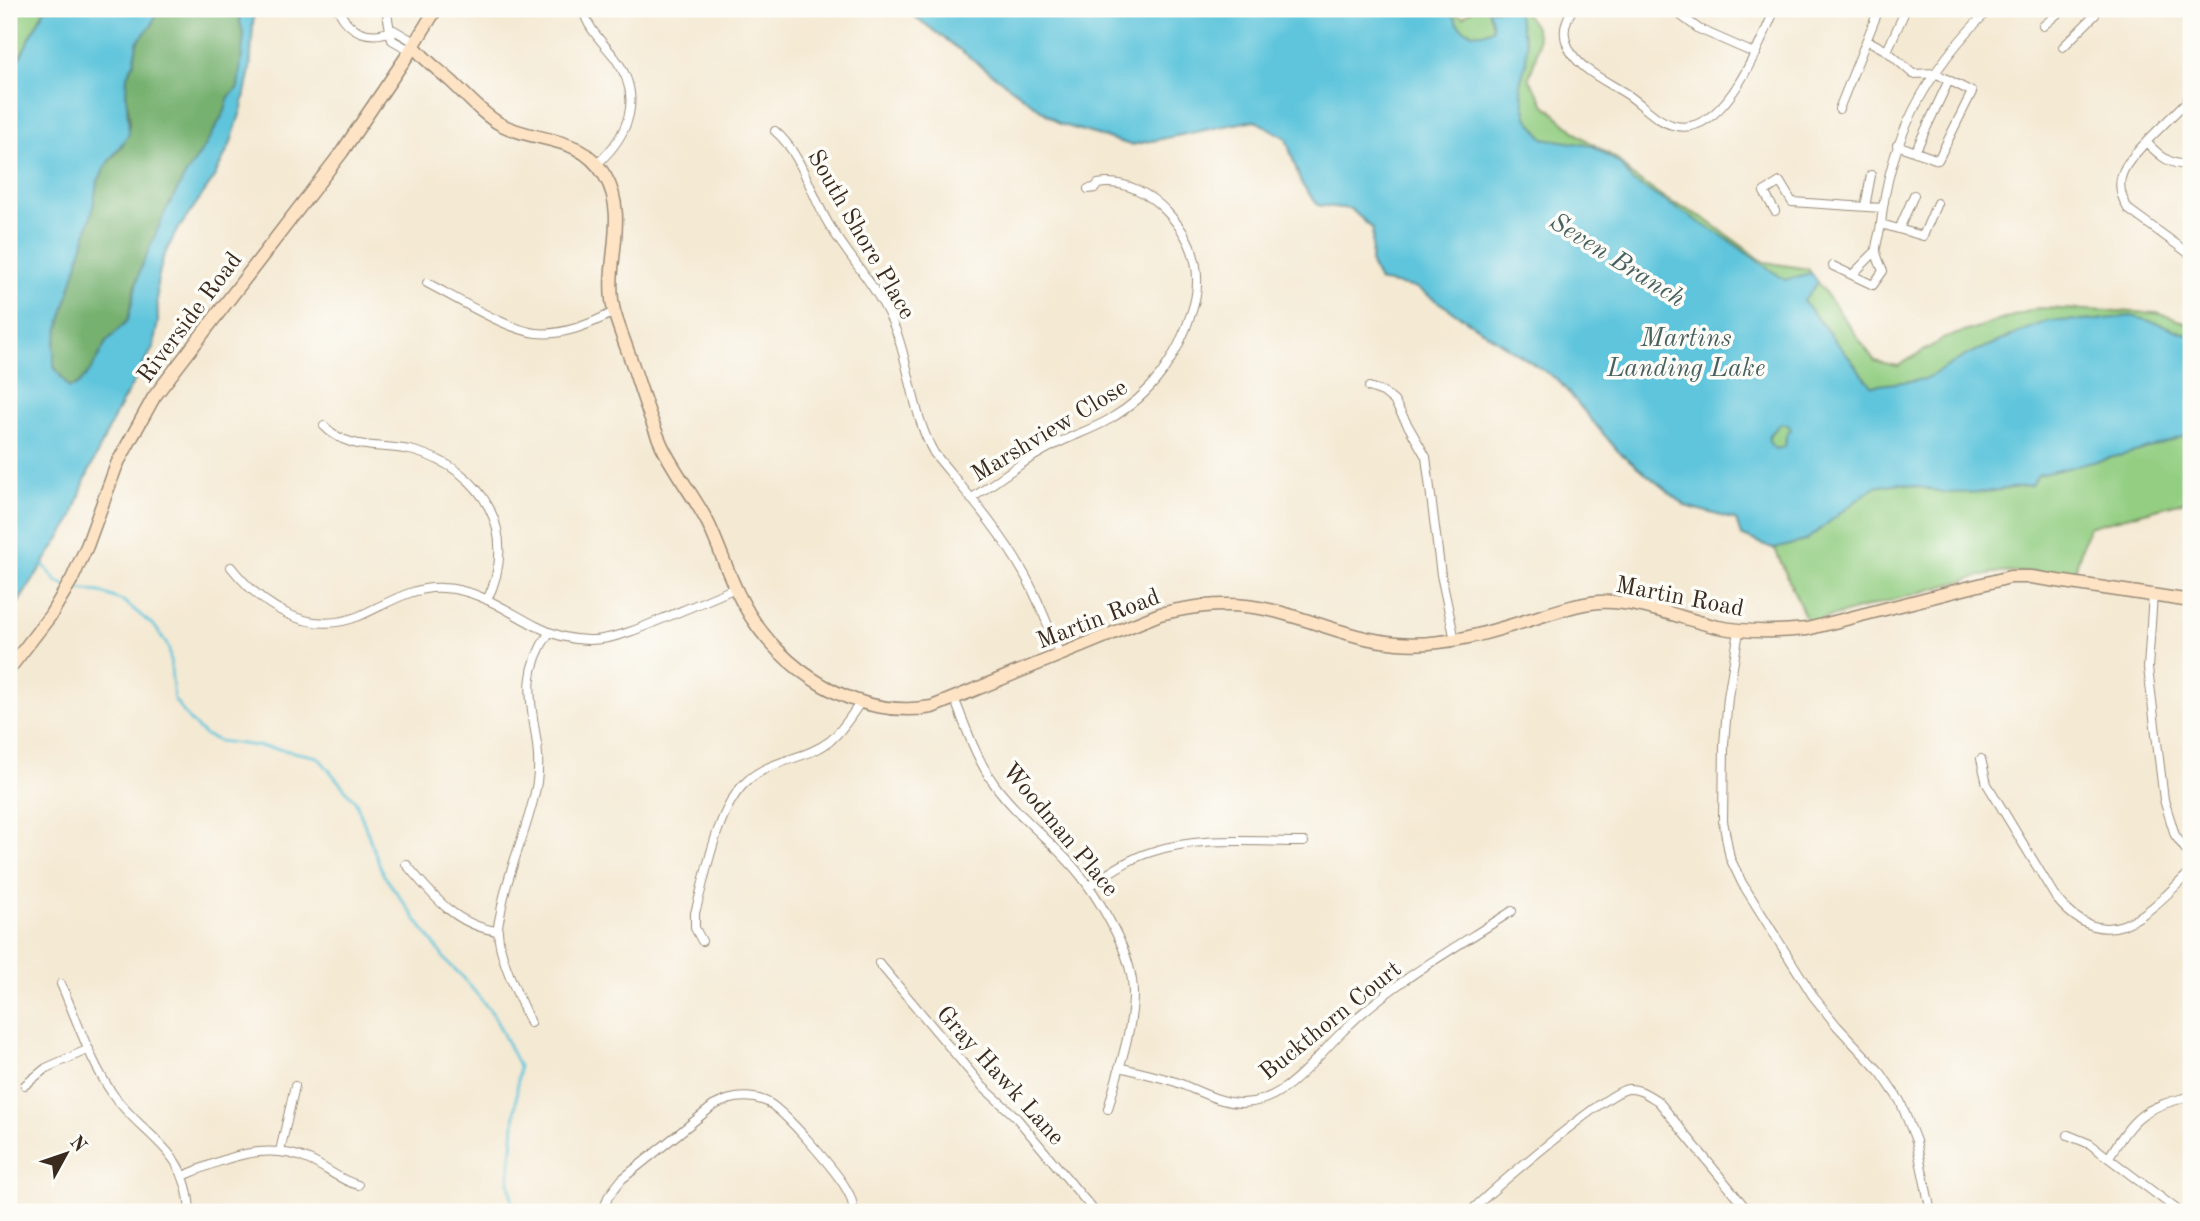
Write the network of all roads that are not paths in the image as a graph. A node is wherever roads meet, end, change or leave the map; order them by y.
1 (338, 9) edge
2 (386, 9) edge
3 (436, 9) edge
4 (583, 9) edge
5 (1573, 9) edge
6 (1672, 9) edge
7 (1775, 9) edge
8 (1879, 9) edge
9 (1906, 9) edge
10 (1990, 9) edge
11 (2063, 9) edge
12 (2088, 9) edge
13 (2043, 26) dead end
14 (389, 33) junction
15 (1867, 40) junction
16 (414, 46) junction
17 (2063, 47) dead end
18 (1887, 51) junction
19 (1756, 54) junction
20 (1935, 73) junction
21 (1949, 80) junction
22 (2191, 97) edge
23 (1839, 109) dead end
24 (775, 131) dead end
25 (2146, 142) junction
26 (1897, 145) junction
27 (1915, 152) junction
28 (597, 164) junction
29 (2191, 164) edge
30 (1871, 175) dead end
31 (1088, 190) dead end
32 (1914, 195) dead end
33 (1937, 203) dead end
34 (1865, 207) junction
35 (1882, 208) junction
36 (1775, 211) dead end
37 (1881, 224) junction
38 (1900, 228) junction
39 (1876, 251) junction
40 (2191, 256) edge
41 (1833, 266) dead end
42 (1852, 275) junction
43 (427, 284) dead end
44 (614, 312) junction
45 (1369, 387) dead end
46 (324, 426) dead end
47 (971, 499) junction
48 (231, 567) dead end
49 (735, 588) junction
50 (2153, 594) junction
51 (487, 600) junction
52 (2191, 601) edge
53 (1739, 631) junction
54 (549, 633) junction
55 (1455, 640) junction
56 (1059, 655) junction
57 (9, 669) edge
58 (954, 698) junction
59 (860, 702) junction
60 (1981, 759) dead end
61 (1304, 842) dead end
62 (2191, 856) edge
63 (405, 864) dead end
64 (2191, 871) edge
65 (1089, 886) junction
66 (1512, 911) dead end
67 (498, 931) junction
68 (702, 941) dead end
69 (879, 964) dead end
70 (61, 984) dead end
71 (530, 1023) dead end
72 (89, 1049) junction
73 (1119, 1067) junction
74 (25, 1085) dead end
75 (295, 1086) dead end
76 (2188, 1097) dead end
77 (1108, 1109) dead end
78 (2068, 1135) dead end
79 (280, 1151) junction
80 (2109, 1157) junction
81 (183, 1176) junction
82 (358, 1185) dead end
83 (190, 1212) edge
84 (603, 1212) edge
85 (854, 1212) edge
86 (1094, 1212) edge
87 (1470, 1212) edge
88 (1748, 1212) edge
89 (1931, 1212) edge
90 (2180, 1212) edge

1 - 14 street
2 - 14 street
3 - 16 street, Riverside Road
4 - 28 street
5 - 19 street
6 - 19 street
7 - 19 street
8 - 15 street
9 - 18 street
10 - 20 street
11 - 13 street
12 - 17 street
14 - 16 street
15 - 18 street
15 - 23 street
16 - 28 street, Martin Road
16 - 57 street, Riverside Road
18 - 20 street
20 - 21 street
20 - 26 street
21 - 27 street
21 - 27 street
22 - 25 street
24 - 47 street, South Shore Place
25 - 29 street
25 - 40 street
26 - 27 street
26 - 35 street
28 - 44 street, Martin Road
30 - 34 street
31 - 47 street, Marshview Close
32 - 38 street
33 - 38 street
34 - 35 street
34 - 36 street
35 - 37 street
37 - 38 street
37 - 39 street
39 - 42 street
39 - 42 street
41 - 42 street
43 - 44 street
44 - 49 street, Martin Road
45 - 55 street
46 - 51 street
47 - 56 street, South Shore Place
48 - 51 street
49 - 54 street
49 - 59 street, Martin Road
50 - 52 street, Martin Road
50 - 53 street, Martin Road
50 - 62 street
51 - 54 street
53 - 55 street, Martin Road
53 - 89 street
54 - 67 street
55 - 56 street, Martin Road
56 - 58 street, Martin Road
58 - 59 street, Martin Road
58 - 65 street, Woodman Place
59 - 68 street
60 - 64 street
61 - 65 street
63 - 67 street
65 - 73 street, Woodman Place
66 - 73 street, Buckthorn Court
67 - 71 street
69 - 86 street, Gray Hawk Lane
70 - 72 street
72 - 74 street
72 - 81 street
73 - 77 street, Woodman Place
75 - 79 street
76 - 80 street
78 - 80 street
79 - 81 street
79 - 82 street
80 - 90 street
81 - 83 street
84 - 85 street
87 - 88 street

